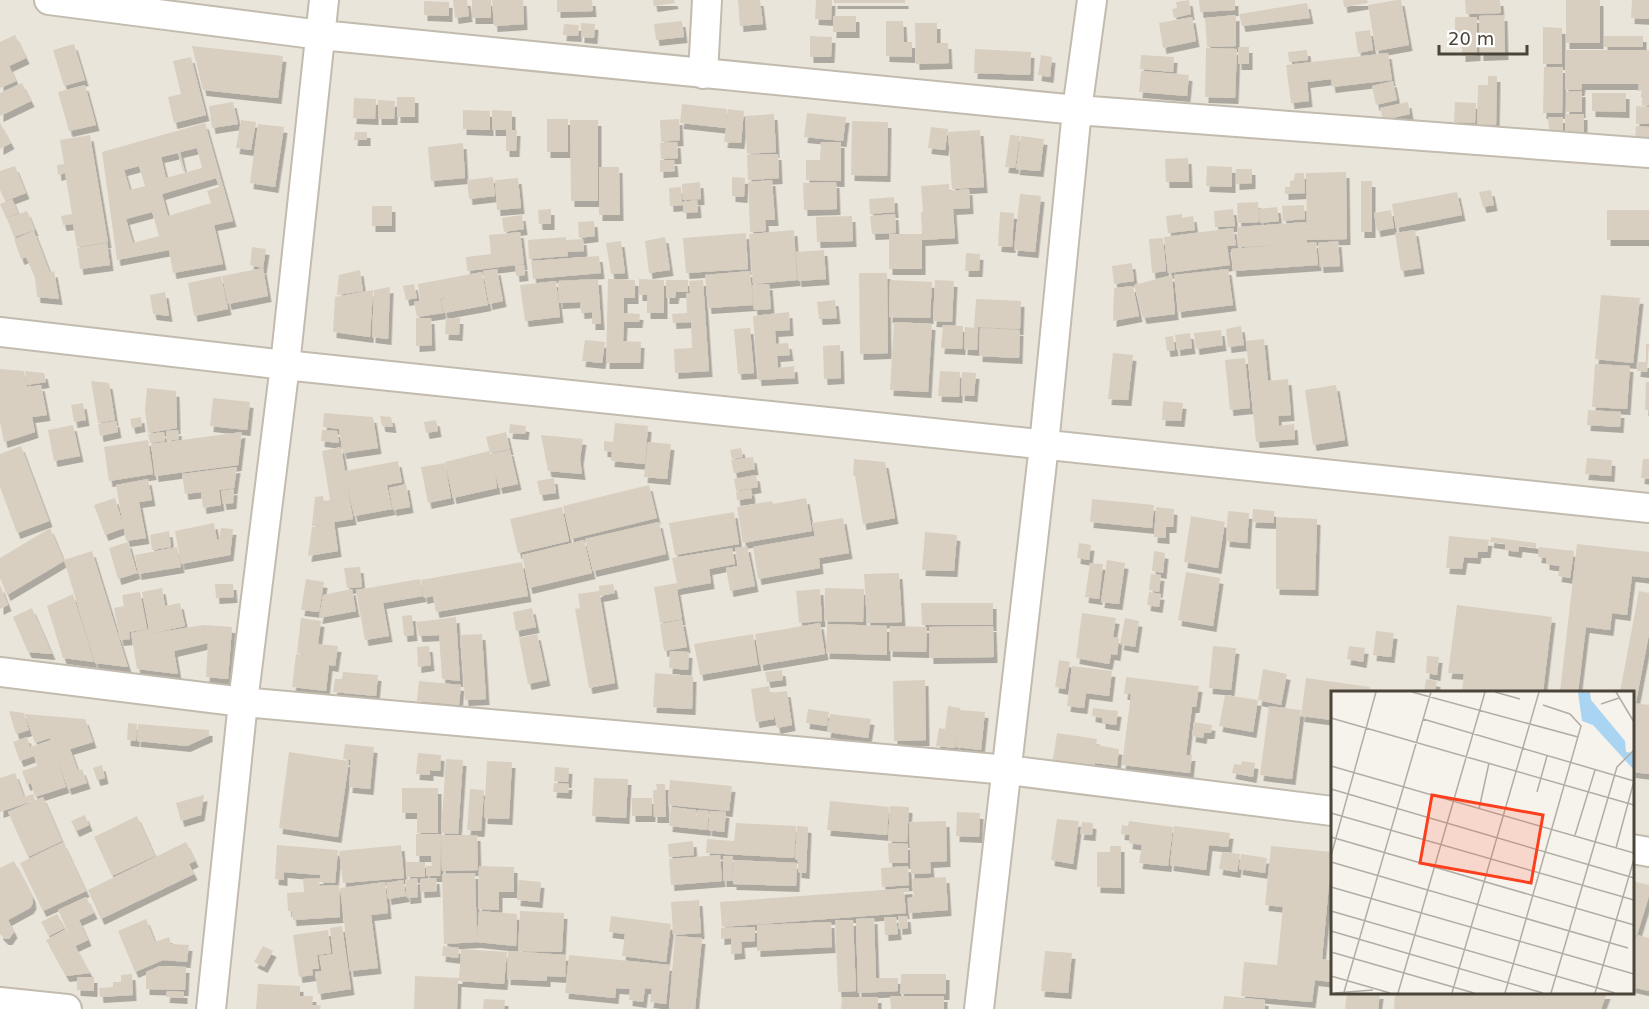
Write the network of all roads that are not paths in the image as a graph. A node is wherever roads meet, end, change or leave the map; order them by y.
1 (49, 0) edge
2 (324, 0) edge
3 (707, 0) edge
4 (1092, 0) edge
5 (321, 35) junction
6 (703, 74) junction
7 (1077, 110) junction
8 (1649, 153) edge
9 (0, 332) edge
10 (285, 365) junction
11 (1044, 445) junction
12 (1649, 508) edge
13 (0, 672) edge
14 (243, 702) junction
15 (1008, 770) junction
16 (1331, 812) edge
17 (1634, 849) edge
18 (1649, 852) edge
19 (0, 1002) edge
20 (67, 1009) edge
21 (211, 1009) edge
22 (979, 1009) edge

1 - 5 street
2 - 5 street
3 - 6 street
4 - 7 street
5 - 6 street
5 - 10 street
6 - 7 street
7 - 8 street
7 - 11 street
9 - 10 street
10 - 11 street
10 - 14 street
11 - 12 street
11 - 15 street
13 - 14 street
14 - 15 street
14 - 21 street
15 - 16 street
15 - 22 street
17 - 18 street
19 - 20 street

